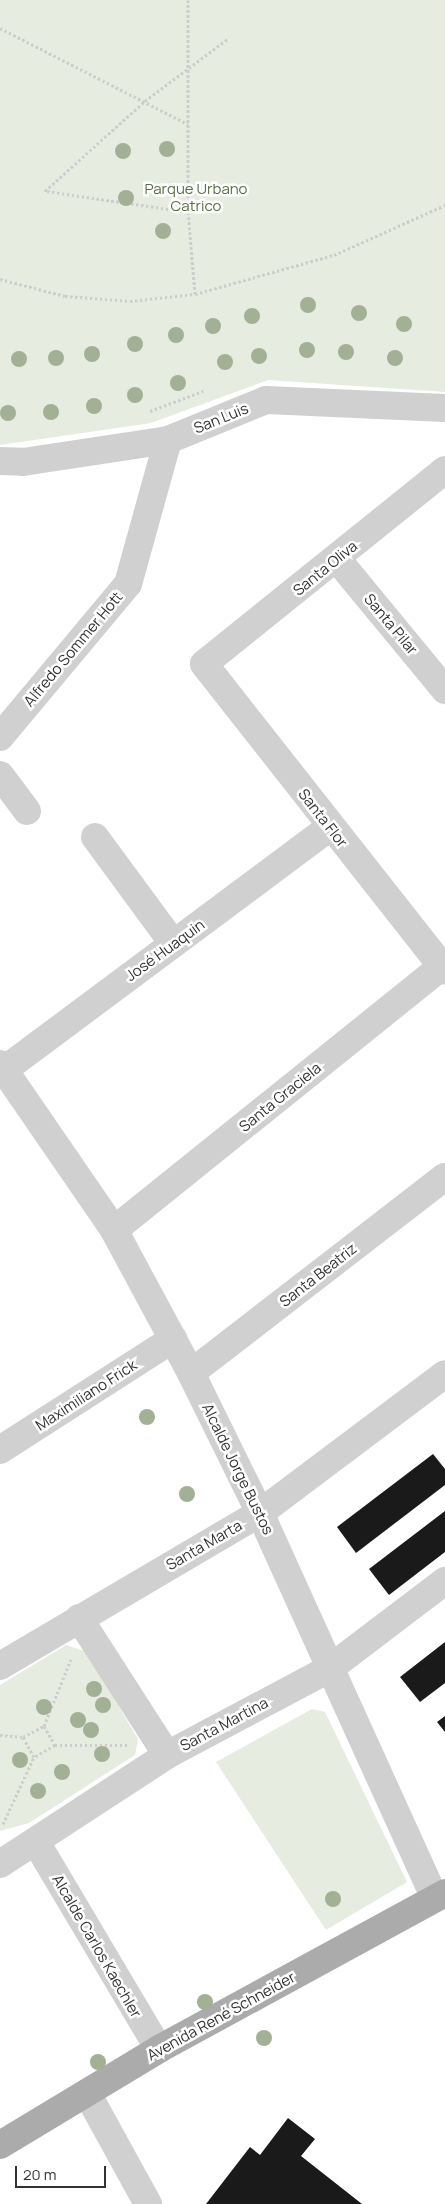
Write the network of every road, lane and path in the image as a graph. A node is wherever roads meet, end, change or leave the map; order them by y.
1 (188, 0) edge
2 (0, 28) edge
3 (229, 38) dead end
4 (191, 68) junction
5 (146, 100) junction
6 (188, 124) junction
7 (445, 205) edge
8 (188, 212) junction
9 (0, 279) edge
10 (195, 294) junction
11 (445, 408) edge
12 (168, 440) junction
13 (0, 461) edge
14 (445, 470) edge
15 (337, 559) junction
16 (204, 664) joint
17 (445, 690) edge
18 (0, 737) edge
19 (0, 775) edge
20 (27, 811) dead end
21 (330, 827) junction
22 (95, 837) dead end
23 (173, 943) junction
24 (444, 967) edge
25 (1, 1069) edge
26 (445, 1177) edge
27 (114, 1230) junction
28 (173, 1340) junction
29 (192, 1372) junction
30 (445, 1374) edge
31 (0, 1450) edge
32 (260, 1513) junction
33 (445, 1580) edge
34 (79, 1618) junction
35 (74, 1651) dead end
36 (0, 1666) edge
37 (329, 1669) junction
38 (44, 1726) junction
39 (0, 1735) edge
40 (23, 1737) junction
41 (55, 1745) junction
42 (134, 1745) dead end
43 (167, 1755) junction
44 (34, 1757) junction
45 (4, 1824) dead end
46 (36, 1842) junction
47 (0, 1864) edge
48 (440, 1895) edge
49 (159, 2049) junction
50 (87, 2093) junction
51 (0, 2145) edge
52 (148, 2204) edge

1 - 4 path
2 - 5 path
3 - 4 path
4 - 5 path
4 - 6 path
5 - 6 path
5 - 8 path
6 - 8 path
7 - 10 path
8 - 10 path
9 - 10 path
11 - 12 street, San Luis
12 - 13 street, San Luis
12 - 18 street, Alfredo Sommer Hott
14 - 15 street, Santa Oliva
15 - 16 street, Santa Oliva
15 - 17 street, Santa Pilar
16 - 21 street, Santa Flor
19 - 20 street
21 - 23 street, José Huaquin
21 - 24 street, Santa Flor
22 - 23 street
23 - 25 street, José Huaquin
24 - 27 street, Santa Graciela
25 - 27 street, Alcalde Jorge Bustos
26 - 29 street, Santa Beatriz
27 - 28 street, Alcalde Jorge Bustos
28 - 29 street, Alcalde Jorge Bustos
28 - 31 street, Maximiliano Frick
29 - 32 street, Alcalde Jorge Bustos
30 - 32 street, Santa Marta
32 - 34 street, Santa Marta
32 - 37 street, Alcalde Jorge Bustos
33 - 37 street, Santa Martina
34 - 36 street, Santa Marta
34 - 43 street
35 - 38 path
37 - 43 street, Santa Martina
37 - 48 street, Alcalde Jorge Bustos
38 - 40 path
38 - 41 path
39 - 40 path
40 - 44 path
41 - 42 path
41 - 44 path
43 - 46 street, Santa Martina
44 - 45 path
46 - 47 street, Santa Martina
46 - 49 street, Alcalde Carlos Kaechler
48 - 49 main road, Avenida René Schneider
49 - 50 main road, Avenida René Schneider
50 - 51 main road, Avenida René Schneider
50 - 52 street

